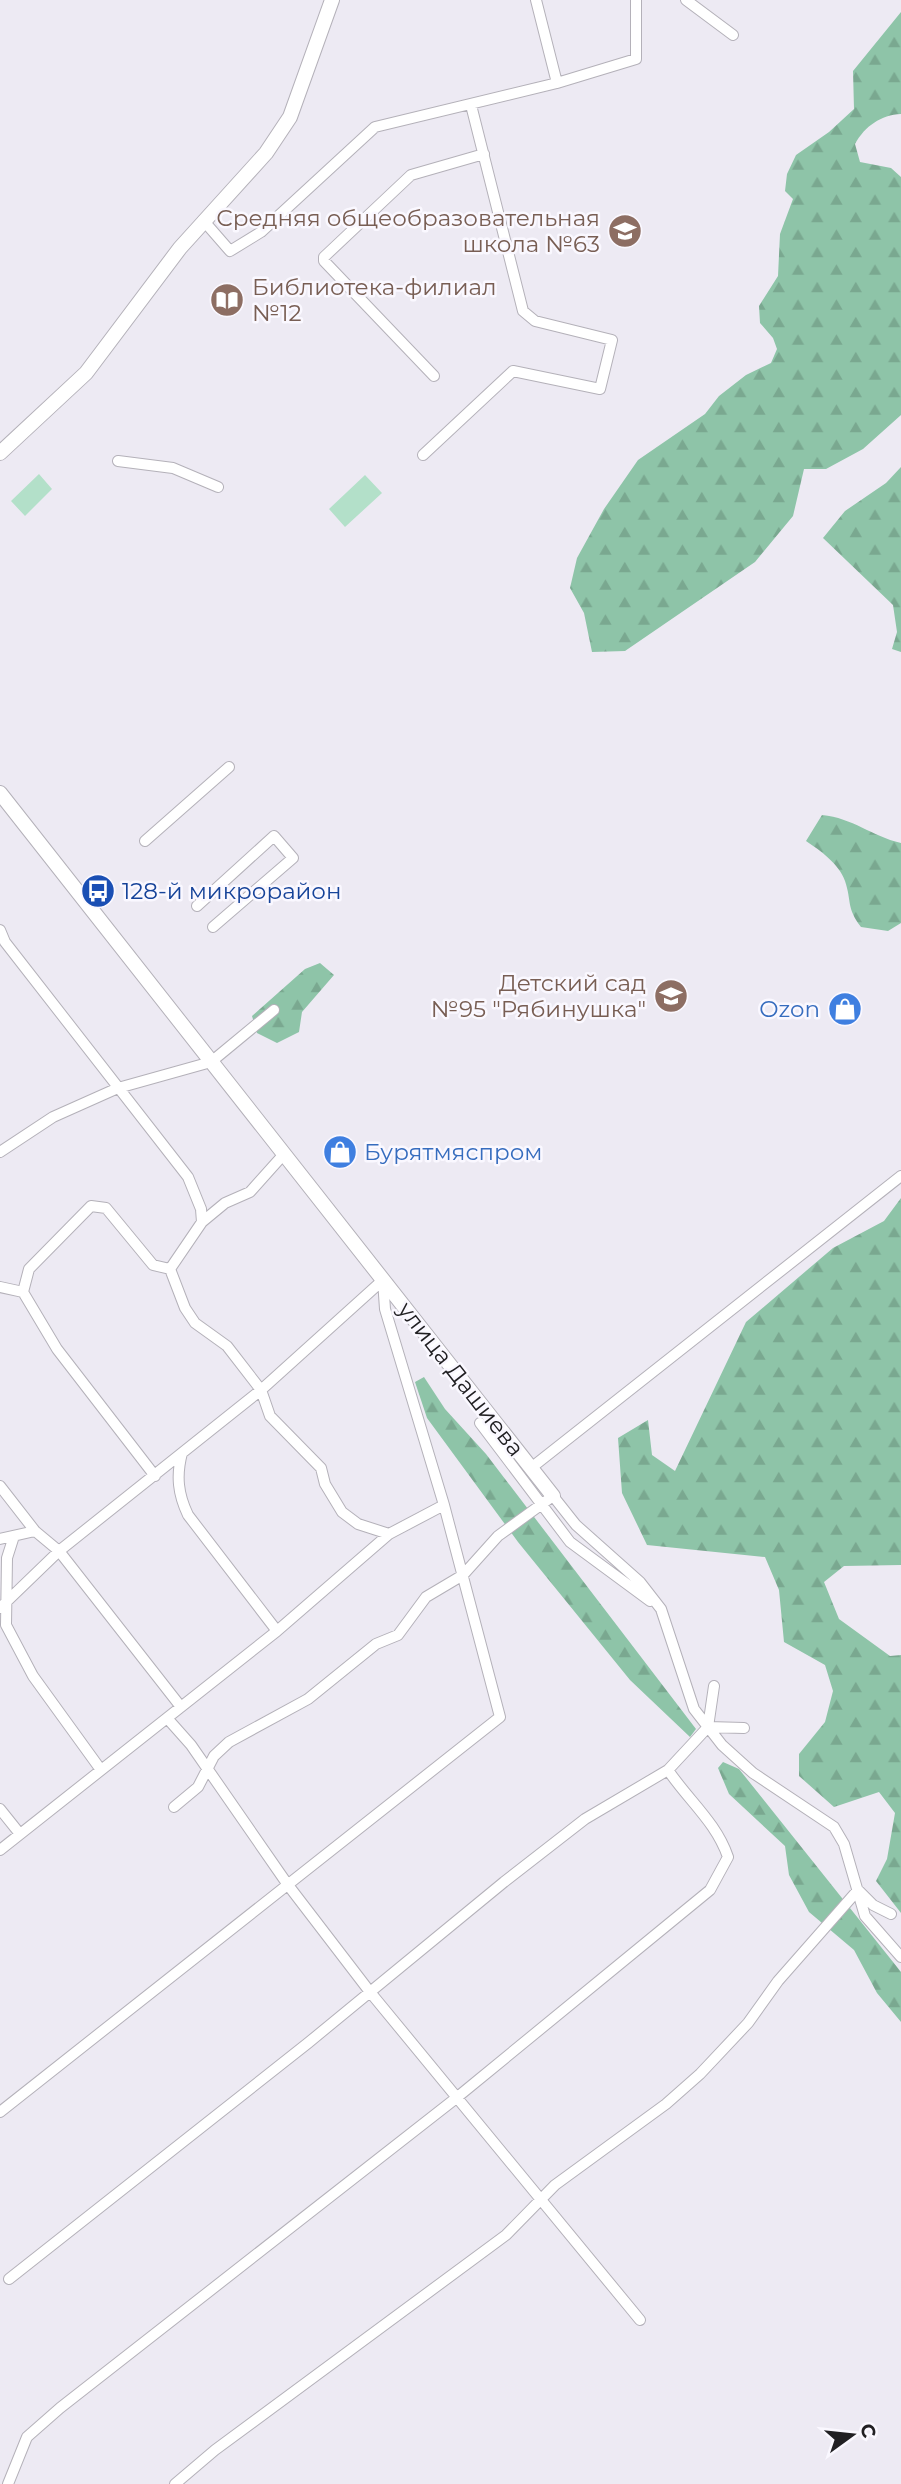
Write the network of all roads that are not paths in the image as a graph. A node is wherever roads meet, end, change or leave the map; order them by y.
1 (332, 0) edge
2 (536, 0) edge
3 (636, 0) edge
4 (686, 0) edge
5 (733, 35) dead end
6 (557, 83) junction
7 (471, 105) junction
8 (484, 154) junction
9 (203, 220) junction
10 (434, 376) dead end
11 (0, 453) edge
12 (423, 455) dead end
13 (117, 461) dead end
14 (218, 487) dead end
15 (229, 767) dead end
16 (0, 793) edge
17 (145, 841) dead end
18 (197, 906) dead end
19 (213, 927) dead end
20 (0, 930) edge
21 (274, 1010) dead end
22 (211, 1062) junction
23 (118, 1087) junction
24 (0, 1152) edge
25 (284, 1154) junction
26 (901, 1176) edge
27 (202, 1222) junction
28 (170, 1269) junction
29 (383, 1280) junction
30 (0, 1287) edge
31 (23, 1292) junction
32 (261, 1390) junction
33 (480, 1423) dead end
34 (183, 1453) junction
35 (531, 1468) junction
36 (155, 1476) junction
37 (0, 1486) edge
38 (547, 1501) junction
39 (444, 1505) junction
40 (35, 1531) junction
41 (389, 1534) junction
42 (14, 1536) junction
43 (0, 1539) edge
44 (59, 1551) junction
45 (463, 1574) junction
46 (661, 1609) junction
47 (3, 1612) edge
48 (277, 1631) junction
49 (714, 1686) dead end
50 (181, 1707) junction
51 (167, 1718) junction
52 (708, 1727) junction
53 (744, 1728) dead end
54 (101, 1770) junction
55 (205, 1770) junction
56 (668, 1770) junction
57 (174, 1807) dead end
58 (0, 1809) edge
59 (20, 1834) junction
60 (0, 1850) edge
61 (288, 1885) junction
62 (858, 1890) junction
63 (891, 1914) dead end
64 (901, 1957) edge
65 (370, 1992) junction
66 (455, 2099) junction
67 (0, 2112) edge
68 (539, 2198) junction
69 (9, 2279) dead end
70 (640, 2320) dead end
71 (8, 2484) edge
72 (176, 2484) edge

1 - 9 street
2 - 6 street
3 - 6 street
4 - 5 street
6 - 7 street
7 - 8 street
7 - 9 street
8 - 10 street
8 - 12 street
9 - 11 street
13 - 14 street
15 - 17 street
16 - 22 street, улица Дашиева
18 - 19 street
20 - 23 street
21 - 22 street
22 - 23 street
22 - 25 street, улица Дашиева
23 - 24 street
23 - 27 street
25 - 27 street
25 - 29 street, улица Дашиева
26 - 35 street
27 - 28 street
28 - 31 street
28 - 32 street
29 - 32 street
29 - 35 street, улица Дашиева
29 - 39 street
30 - 31 street
31 - 36 street
32 - 34 street
32 - 41 street
33 - 38 street
34 - 36 street
34 - 48 street
35 - 38 street, улица Дашиева
36 - 44 street
37 - 40 street
38 - 45 street
38 - 46 street, улица Дашиева
38 - 46 street
39 - 41 street
39 - 45 street
40 - 42 street
40 - 44 street
41 - 48 street
42 - 43 street
42 - 47 street
44 - 47 street
44 - 50 street
45 - 55 street
45 - 61 street
46 - 52 street, улица Дашиева
47 - 54 street
48 - 50 street
49 - 52 street
50 - 51 street
51 - 54 street
51 - 55 street
52 - 53 street
52 - 56 street
52 - 62 street, улица Дашиева
54 - 59 street
55 - 57 street
55 - 61 street
56 - 65 street
56 - 66 street
58 - 59 street
59 - 60 street
61 - 65 street
61 - 67 street
62 - 63 street
62 - 64 street, улица Дашиева
62 - 68 street
65 - 66 street
65 - 69 street
66 - 68 street
66 - 71 street
68 - 70 street
68 - 72 street

